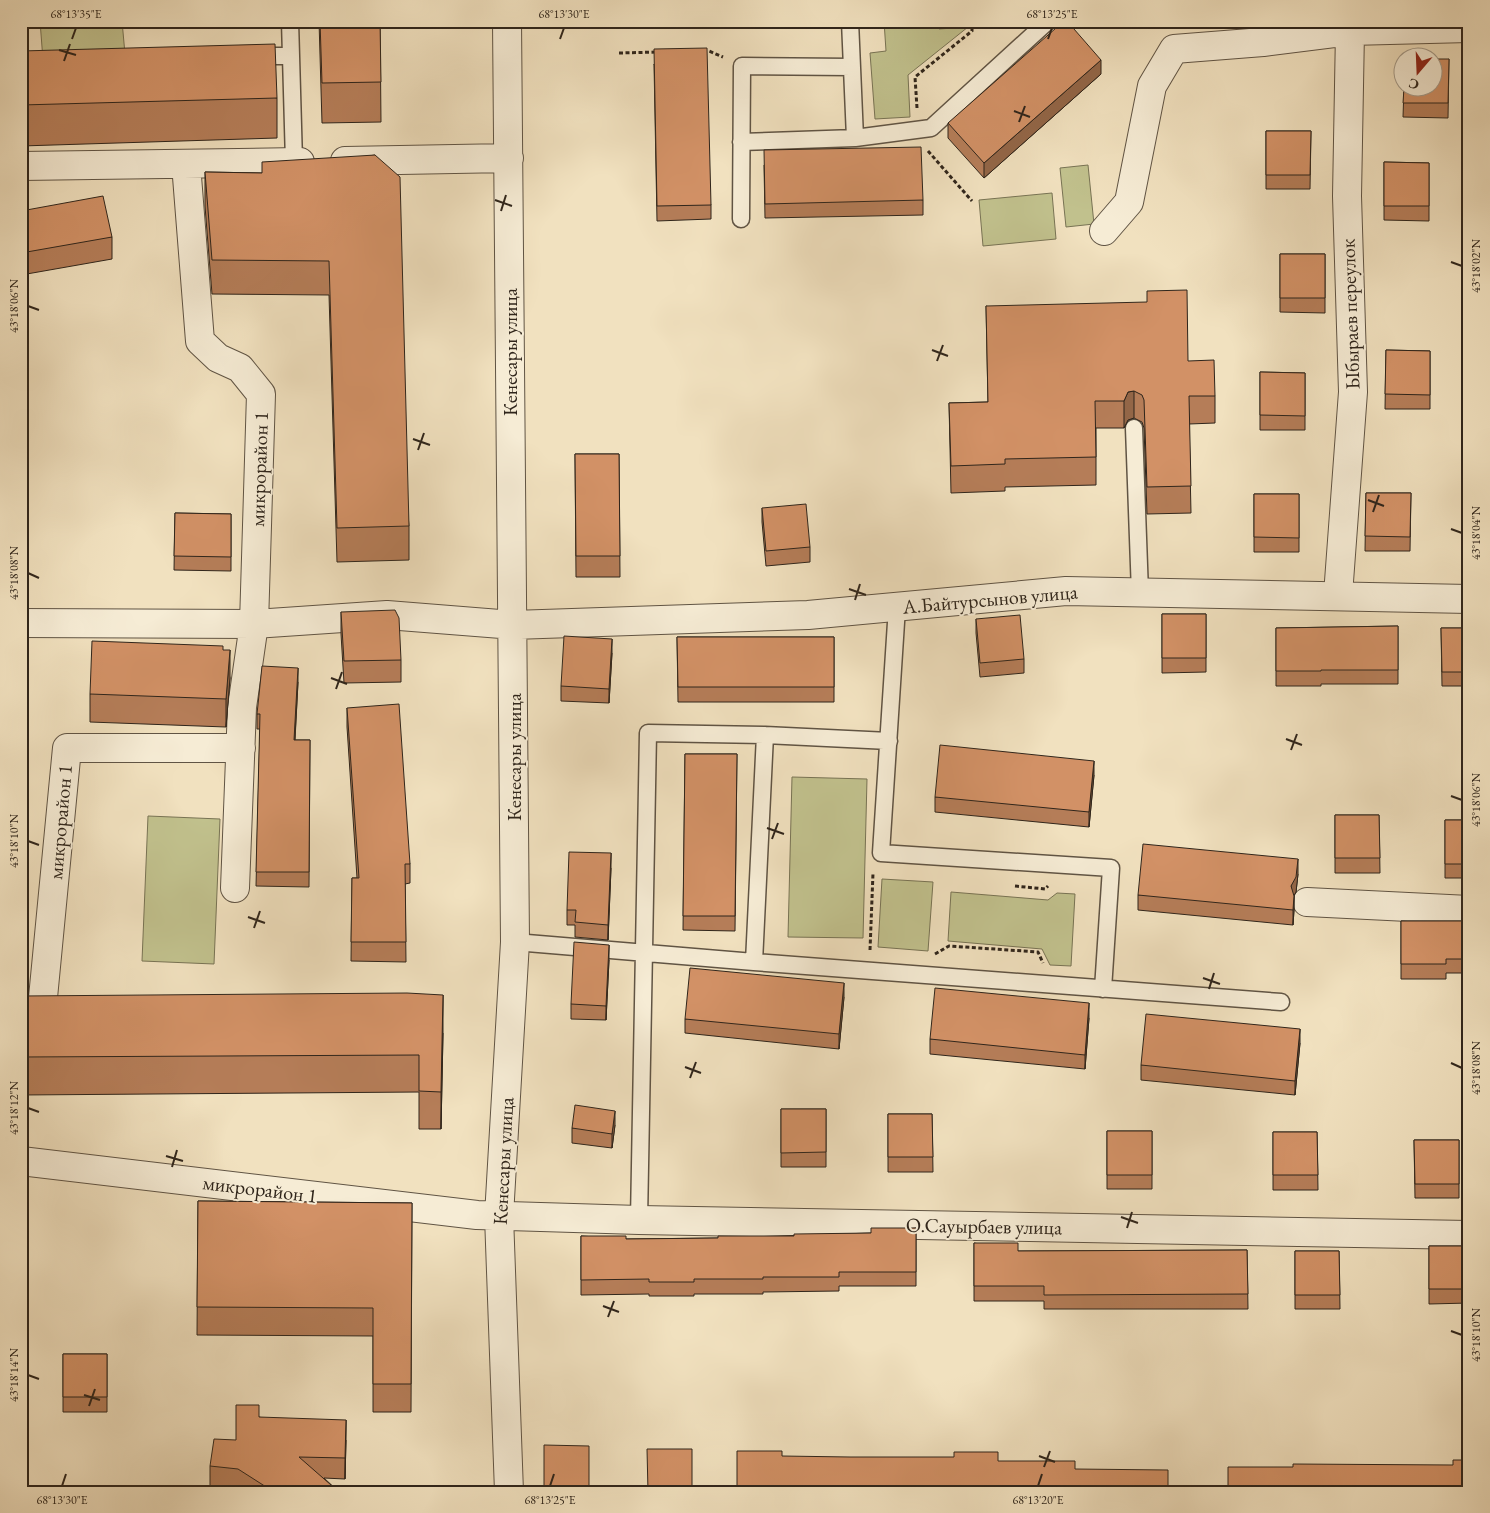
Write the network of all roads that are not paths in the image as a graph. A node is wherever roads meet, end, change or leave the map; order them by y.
1 (290, 21) edge
2 (507, 21) edge
3 (850, 21) edge
4 (1048, 21) edge
5 (1469, 28) edge
6 (1308, 29) edge
7 (1350, 32) junction
8 (290, 56) junction
9 (238, 57) edge
10 (852, 67) junction
11 (855, 138) junction
12 (741, 142) junction
13 (509, 158) junction
14 (294, 162) junction
15 (186, 164) junction
16 (21, 166) edge
17 (741, 219) dead end
18 (1104, 231) dead end
19 (1134, 428) dead end
20 (1140, 592) junction
21 (1338, 595) junction
22 (1469, 599) edge
23 (897, 607) junction
24 (21, 623) edge
25 (254, 624) junction
26 (512, 625) junction
27 (765, 735) junction
28 (889, 741) junction
29 (241, 748) junction
30 (235, 888) dead end
31 (1307, 902) dead end
32 (1469, 910) edge
33 (515, 942) junction
34 (644, 952) junction
35 (754, 962) junction
36 (1103, 989) junction
37 (1281, 1002) dead end
38 (70, 1004) edge
39 (32, 1009) edge
40 (21, 1161) edge
41 (499, 1216) junction
42 (639, 1220) junction
43 (1469, 1235) edge
44 (509, 1492) edge

1 - 8 lane
2 - 13 street, Кенесары улица
3 - 10 lane
4 - 11 lane
5 - 7 street
6 - 7 street
6 - 18 street
7 - 21 street, Ыбыраев переулок
8 - 9 lane
8 - 14 lane
10 - 11 lane
10 - 12 lane
11 - 12 lane
12 - 17 lane
13 - 14 street
13 - 26 street, Кенесары улица
14 - 15 street
15 - 16 street
15 - 25 street, микрорайон 1
19 - 20 lane
20 - 21 street, А.Байтурсынов улица
20 - 23 street, А.Байтурсынов улица
21 - 22 street, А.Байтурсынов улица
23 - 26 street, А.Байтурсынов улица
23 - 28 lane
24 - 25 street
25 - 26 street
25 - 29 street, микрорайон 1
26 - 33 street, Кенесары улица
27 - 28 lane
27 - 34 lane
27 - 35 lane
28 - 36 lane
29 - 30 street, микрорайон 1
29 - 39 street, микрорайон 1
31 - 32 street
33 - 34 lane
33 - 41 street, Кенесары улица
34 - 35 lane
34 - 42 lane
35 - 36 lane
36 - 37 lane
38 - 39 street, микрорайон 1
40 - 41 street, микрорайон 1
41 - 42 street, О.Сауырбаев улица
41 - 44 street, Кенесары улица
42 - 43 street, О.Сауырбаев улица

